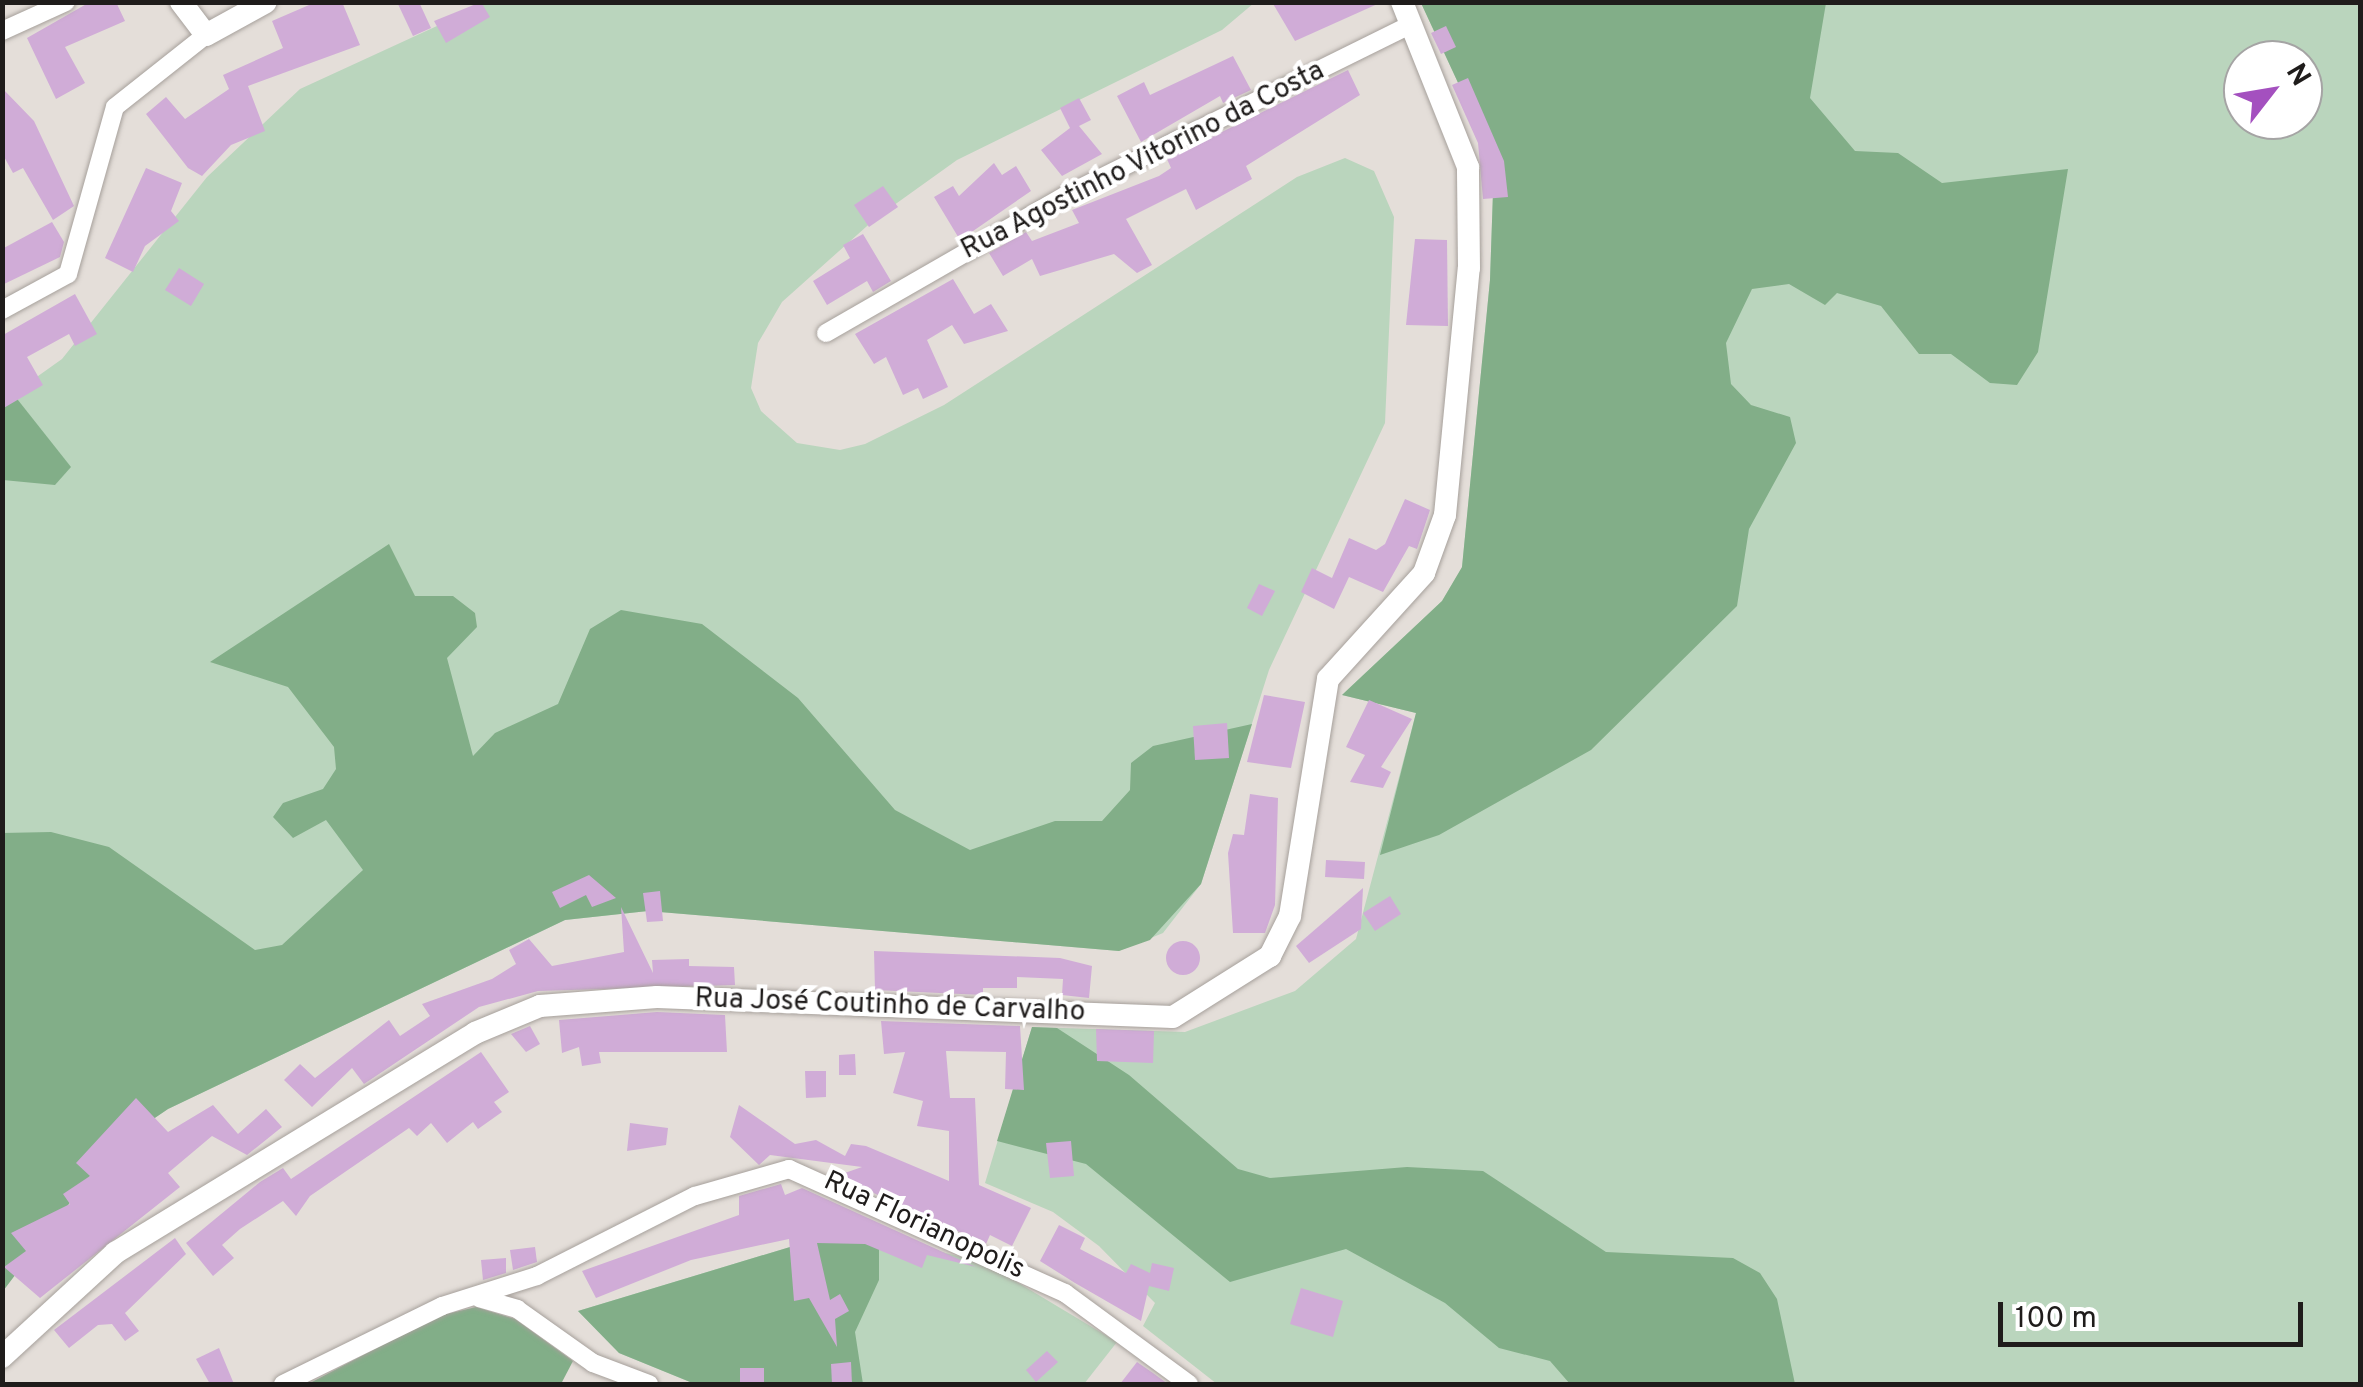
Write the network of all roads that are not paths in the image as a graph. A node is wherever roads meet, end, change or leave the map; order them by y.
1 (66, 2) edge
2 (181, 2) edge
3 (266, 2) edge
4 (1407, 13) edge
5 (2, 31) edge
6 (206, 36) junction
7 (2, 310) edge
8 (826, 333) dead end
9 (474, 1298) junction
10 (2, 1357) edge
11 (284, 1384) edge
12 (649, 1384) edge
13 (1189, 1384) edge

1 - 5 street
2 - 6 street
3 - 6 street
4 - 8 street, Rua Agostinho Vitorino da Costa
4 - 10 street, Rua José Coutinho de Carvalho
6 - 7 street
9 - 11 street, Rua Florianopolis
9 - 12 street
9 - 13 street, Rua Florianopolis

